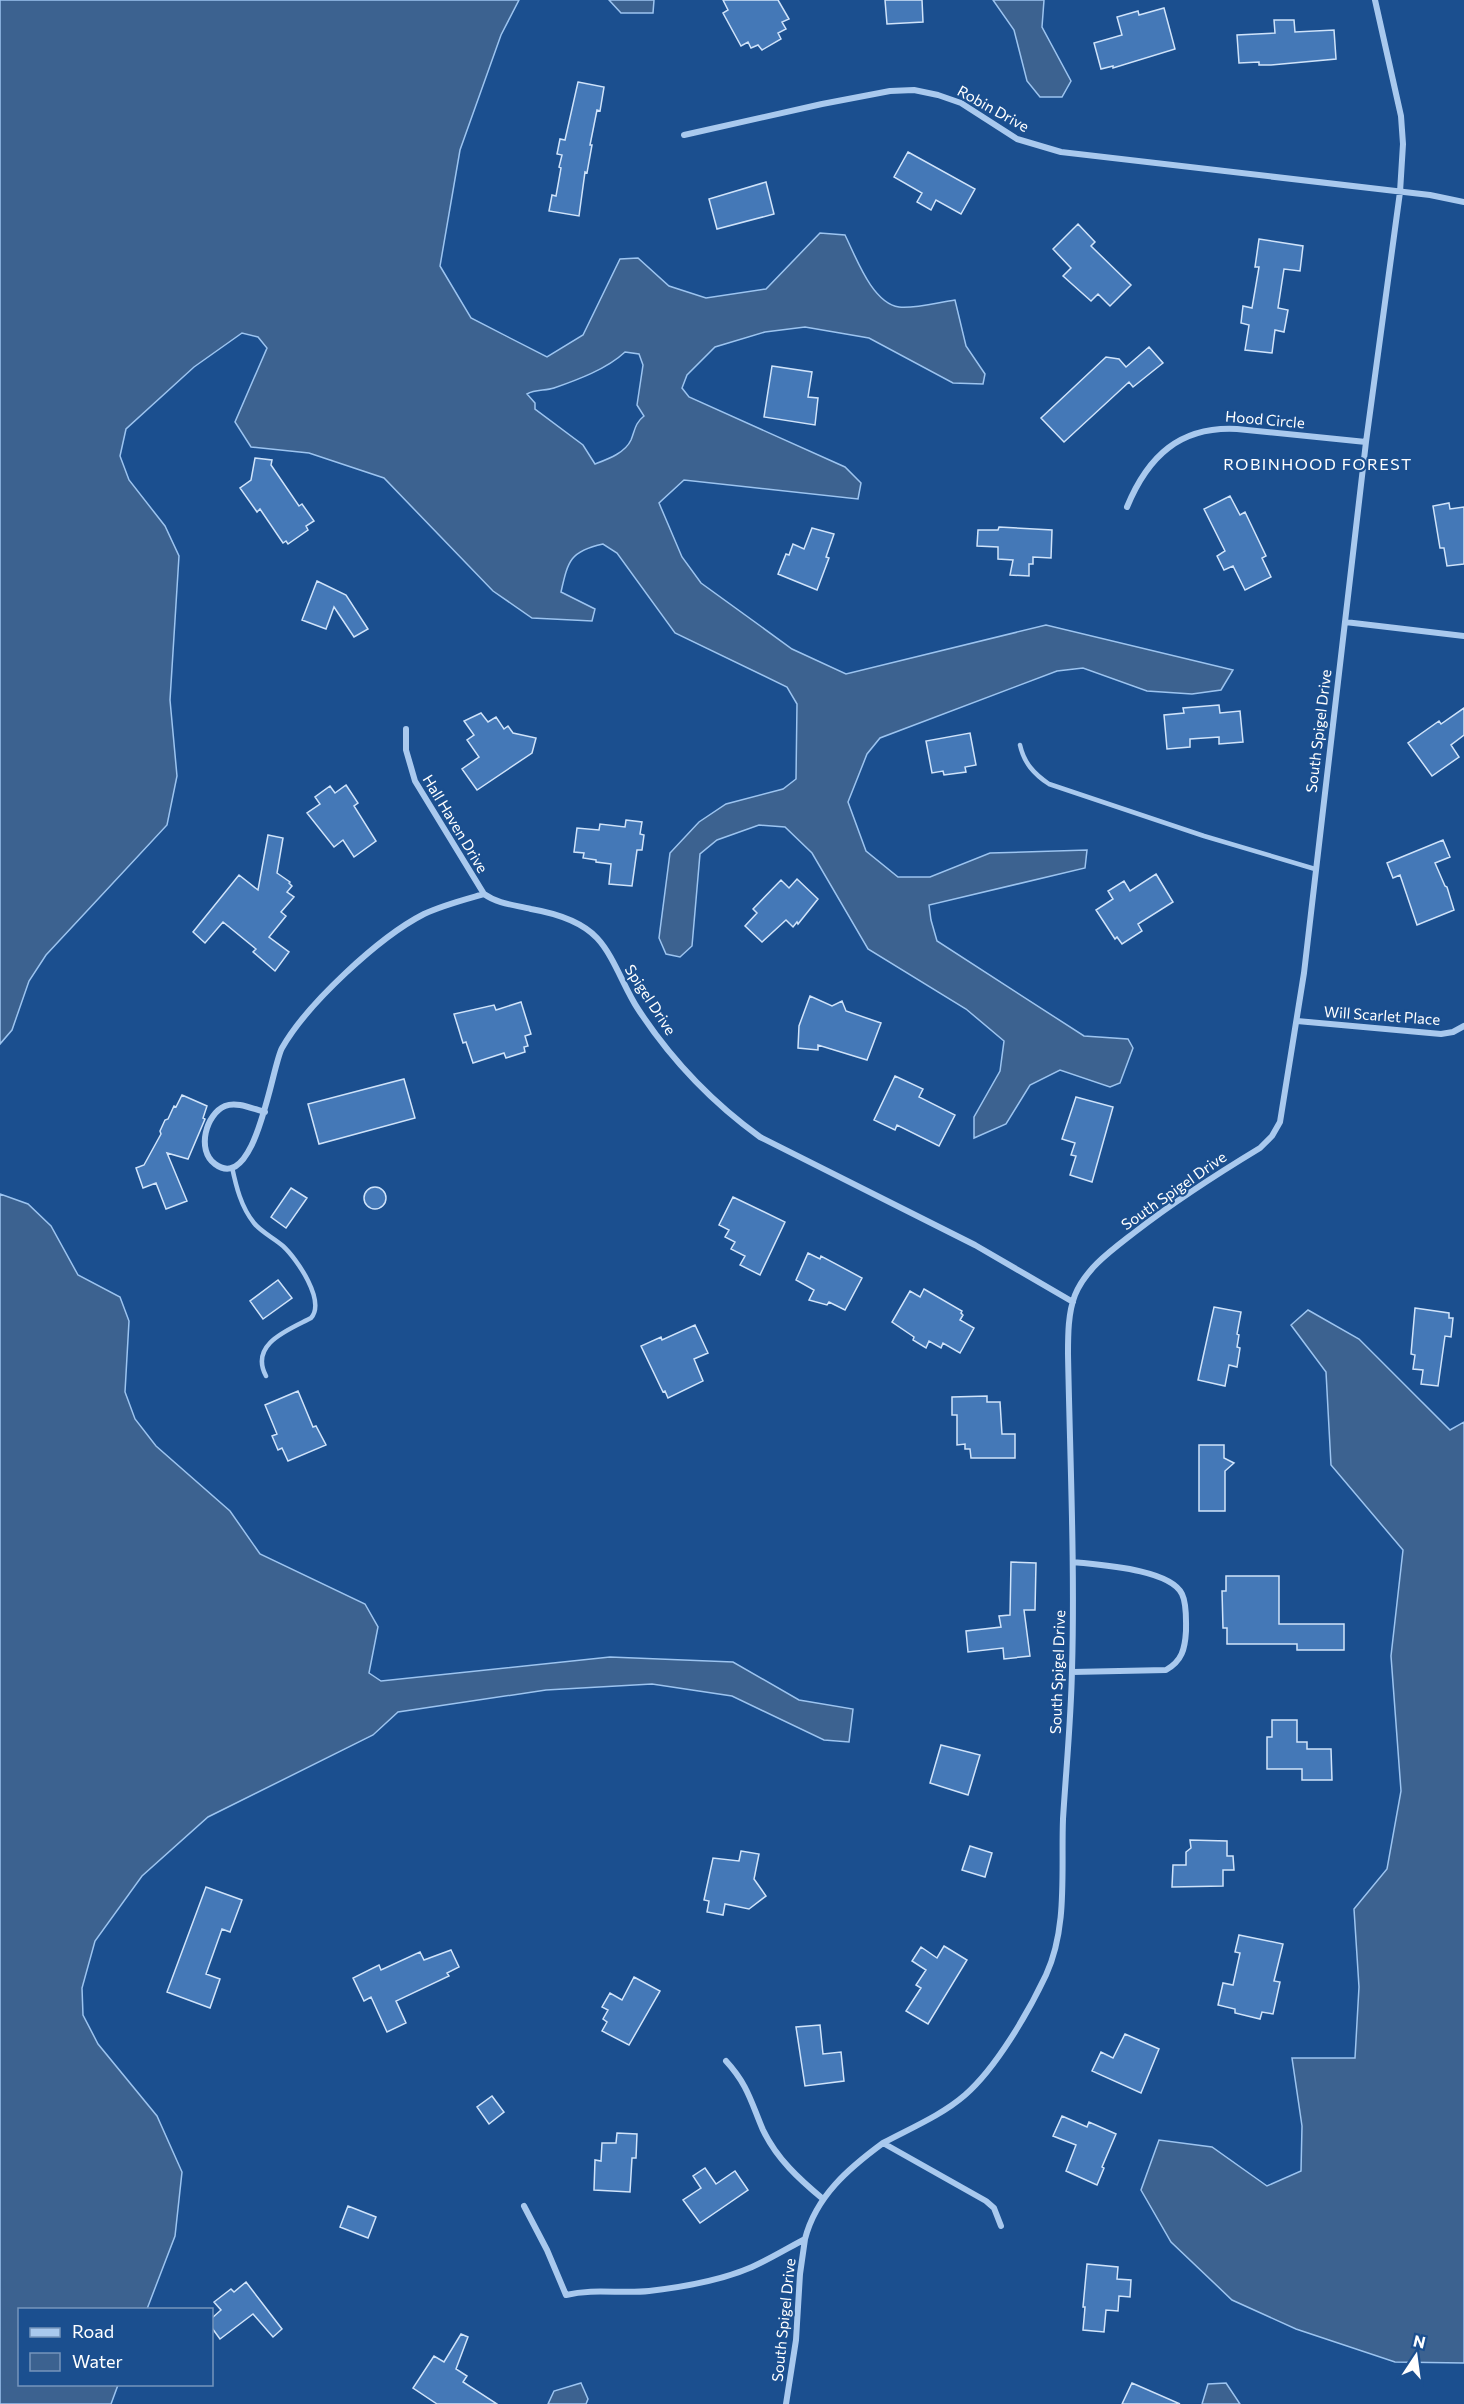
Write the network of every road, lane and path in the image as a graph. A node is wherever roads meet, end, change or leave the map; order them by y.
1 (1375, 0) edge
2 (684, 135) dead end
3 (1400, 192) junction
4 (1464, 202) edge
5 (1366, 442) junction
6 (1127, 507) dead end
7 (1345, 622) junction
8 (1464, 636) edge
9 (406, 729) dead end
10 (1020, 745) dead end
11 (1316, 869) junction
12 (484, 894) junction
13 (1297, 1021) junction
14 (1464, 1026) edge
15 (265, 1113) junction
16 (232, 1167) junction
17 (1073, 1302) junction
18 (266, 1376) dead end
19 (1073, 1562) junction
20 (1072, 1672) junction
21 (726, 2061) dead end
22 (883, 2143) junction
23 (823, 2199) junction
24 (524, 2206) dead end
25 (1001, 2226) dead end
26 (805, 2239) junction
27 (786, 2404) edge

1 - 3 street, South Spigel Drive
2 - 3 street, Robin Drive
3 - 4 street, Robin Drive
3 - 5 street, South Spigel Drive
5 - 6 street, Hood Circle
5 - 7 street, South Spigel Drive
7 - 8 street
7 - 11 street, South Spigel Drive
9 - 12 street, Hall Haven Drive
10 - 11 lane
11 - 13 street, South Spigel Drive
12 - 15 street
12 - 17 street, Spigel Drive
13 - 14 street, Will Scarlet Place
13 - 17 street, South Spigel Drive
15 - 16 street
15 - 16 street
16 - 18 lane
17 - 19 street, South Spigel Drive
19 - 20 street, South Spigel Drive
19 - 20 street
20 - 22 street, South Spigel Drive
21 - 23 street
22 - 23 street, South Spigel Drive
22 - 25 street
23 - 26 street, South Spigel Drive
24 - 26 street, South Spigel Drive
26 - 27 street, South Spigel Drive

